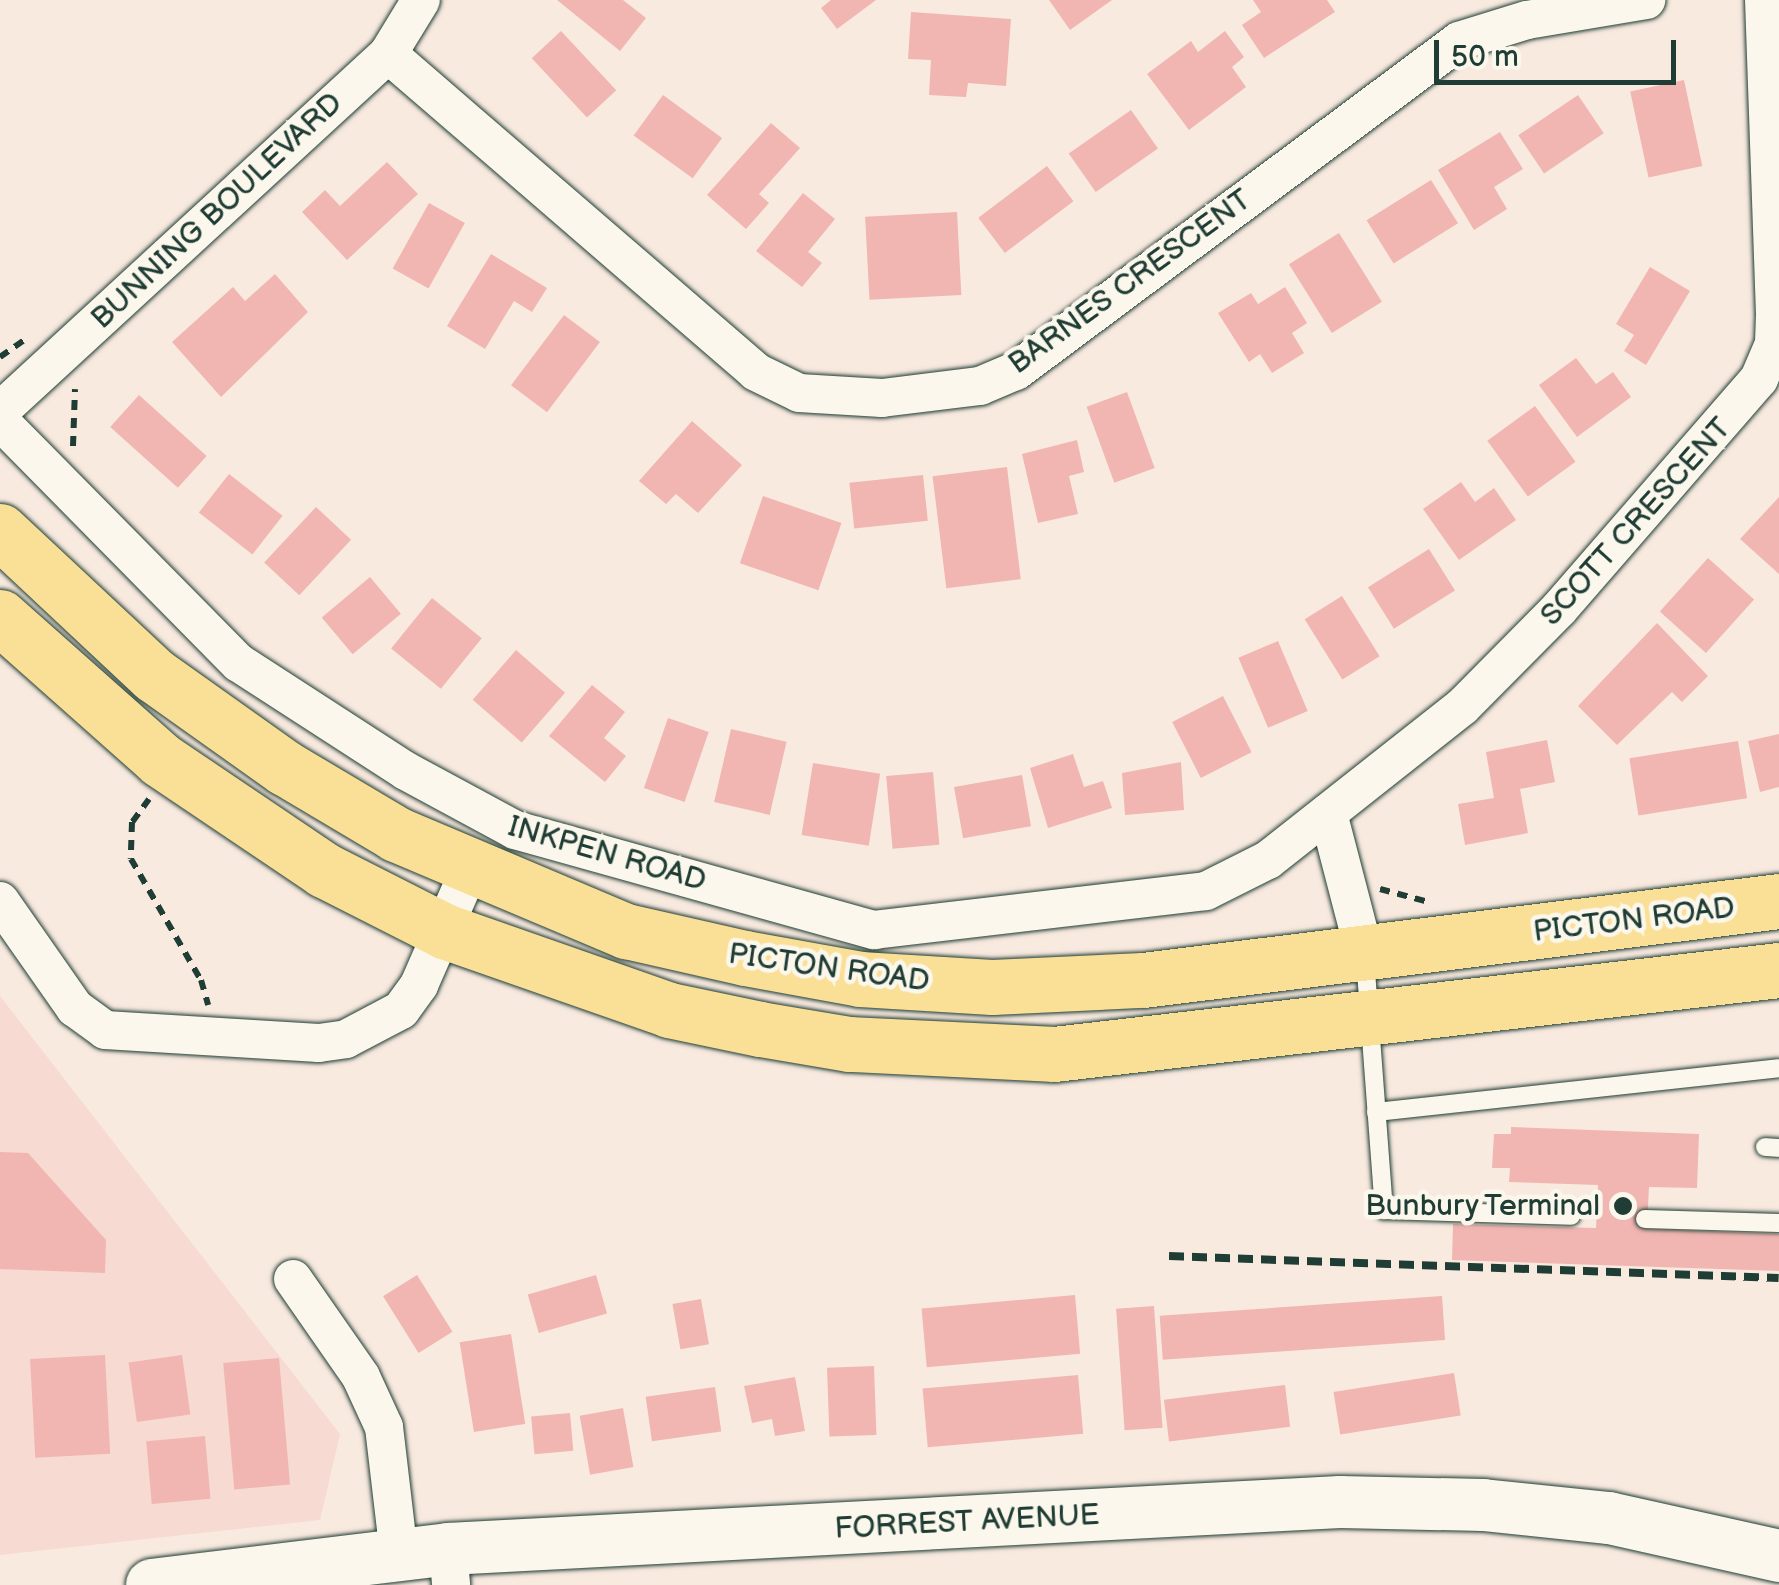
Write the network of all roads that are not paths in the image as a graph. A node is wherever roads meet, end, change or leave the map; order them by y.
1 (1646, 0) edge
2 (1764, 0) edge
3 (407, 5) edge
4 (388, 54) junction
5 (0, 411) edge
6 (0, 421) edge
7 (0, 532) edge
8 (0, 617) edge
9 (1328, 814) junction
10 (470, 868) junction
11 (0, 902) edge
12 (1779, 902) edge
13 (444, 931) junction
14 (1365, 955) junction
15 (1779, 970) edge
16 (1368, 1020) junction
17 (1779, 1068) edge
18 (1376, 1112) junction
19 (1571, 1216) dead end
20 (1645, 1219) dead end
21 (1779, 1223) edge
22 (293, 1278) dead end
23 (1779, 1556) edge
24 (432, 1563) edge
25 (152, 1585) edge

1 - 4 street, BARNES CRESCENT
2 - 9 street, SCOTT CRESCENT
3 - 4 street, BUNNING BOULEVARD
4 - 5 street, BUNNING BOULEVARD
6 - 9 street, INKPEN ROAD
7 - 10 main road, PICTON ROAD
8 - 13 main road
9 - 14 street
10 - 13 street
10 - 14 main road, PICTON ROAD
11 - 13 street
12 - 14 main road, PICTON ROAD
13 - 16 main road
14 - 16 lane
15 - 16 main road
16 - 18 lane
17 - 18 lane
18 - 19 lane
20 - 21 lane
22 - 24 street
23 - 24 main road, FORREST AVENUE
24 - 25 main road, FORREST AVENUE

